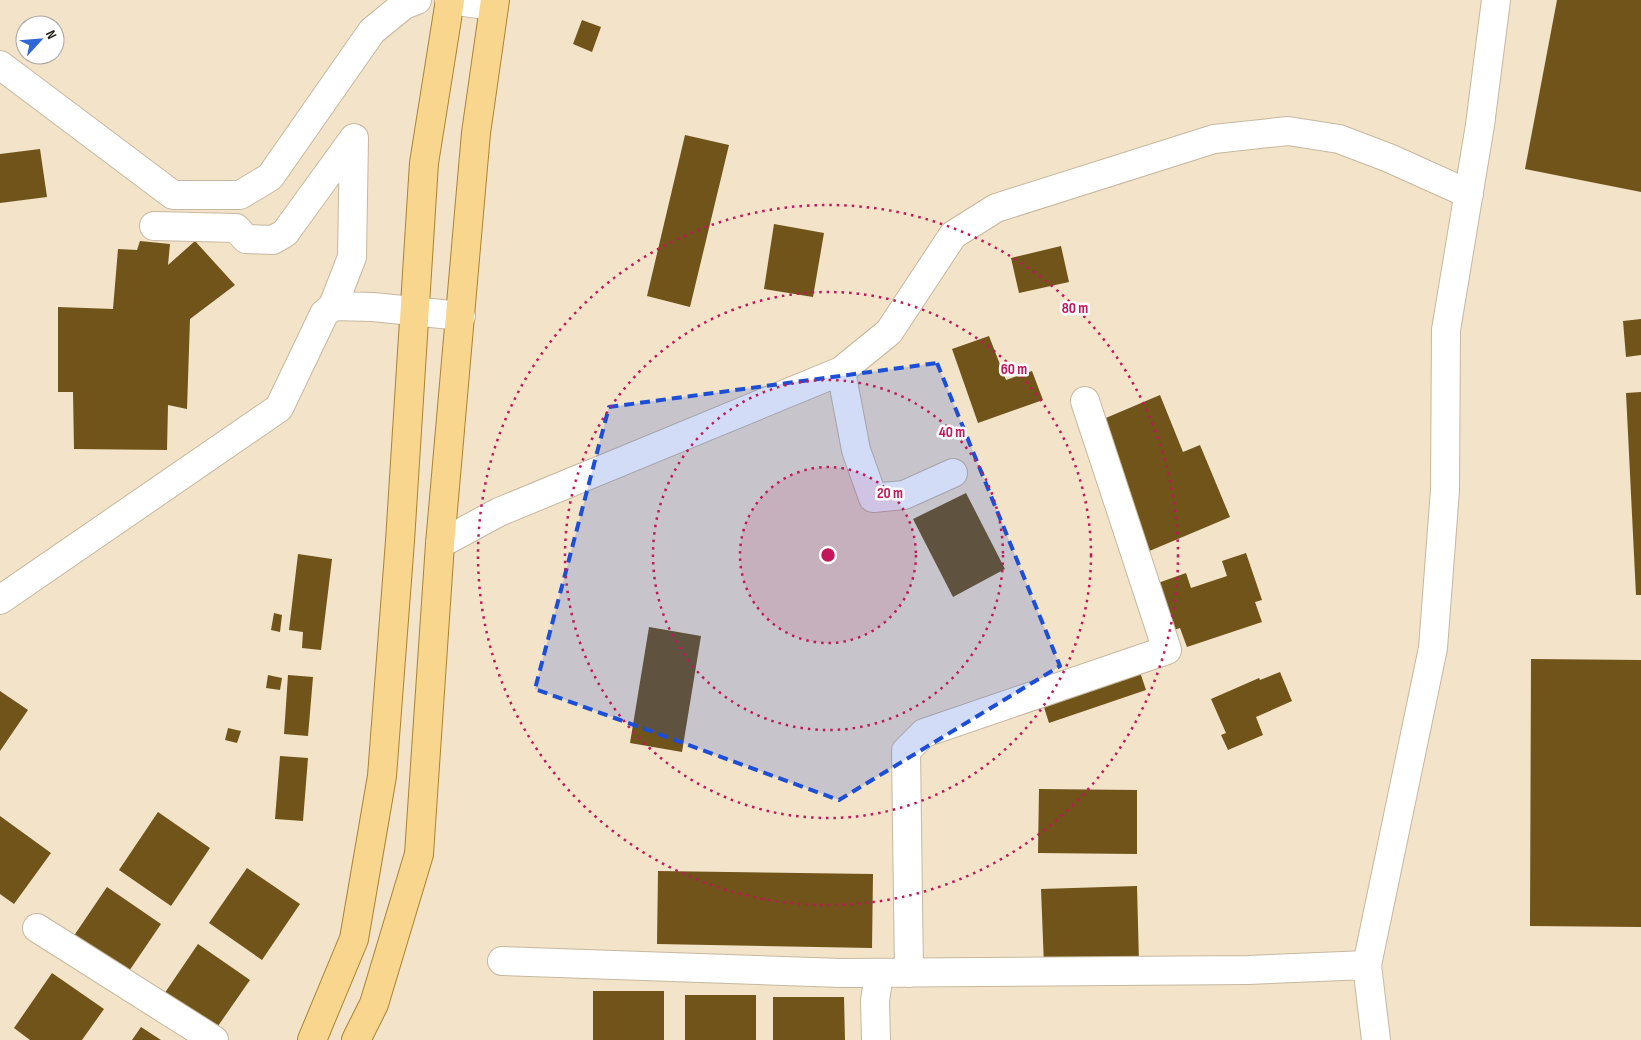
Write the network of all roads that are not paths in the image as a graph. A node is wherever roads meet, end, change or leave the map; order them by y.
1 (417, 0) edge
2 (449, 0) edge
3 (1496, 0) edge
4 (494, 3) edge
5 (0, 65) edge
6 (1469, 194) junction
7 (154, 226) dead end
8 (334, 306) junction
9 (416, 312) junction
10 (462, 316) junction
11 (841, 371) junction
12 (1085, 401) dead end
13 (953, 473) dead end
14 (440, 544) junction
15 (0, 600) edge
16 (37, 928) dead end
17 (502, 960) dead end
18 (1367, 965) junction
19 (878, 973) junction
20 (909, 973) junction
21 (214, 1040) edge
22 (312, 1040) edge
23 (356, 1040) edge
24 (876, 1040) edge
25 (1376, 1040) edge

1 - 5 street
2 - 4 street
2 - 9 main road
3 - 6 street
4 - 10 main road
6 - 11 street
6 - 18 street
7 - 8 street
8 - 9 street
8 - 15 street
9 - 10 street
9 - 22 main road
10 - 14 main road
11 - 13 street
11 - 14 street
12 - 20 street
14 - 23 main road
16 - 21 street
17 - 19 street
18 - 20 street
18 - 25 street
19 - 20 street
19 - 24 street

